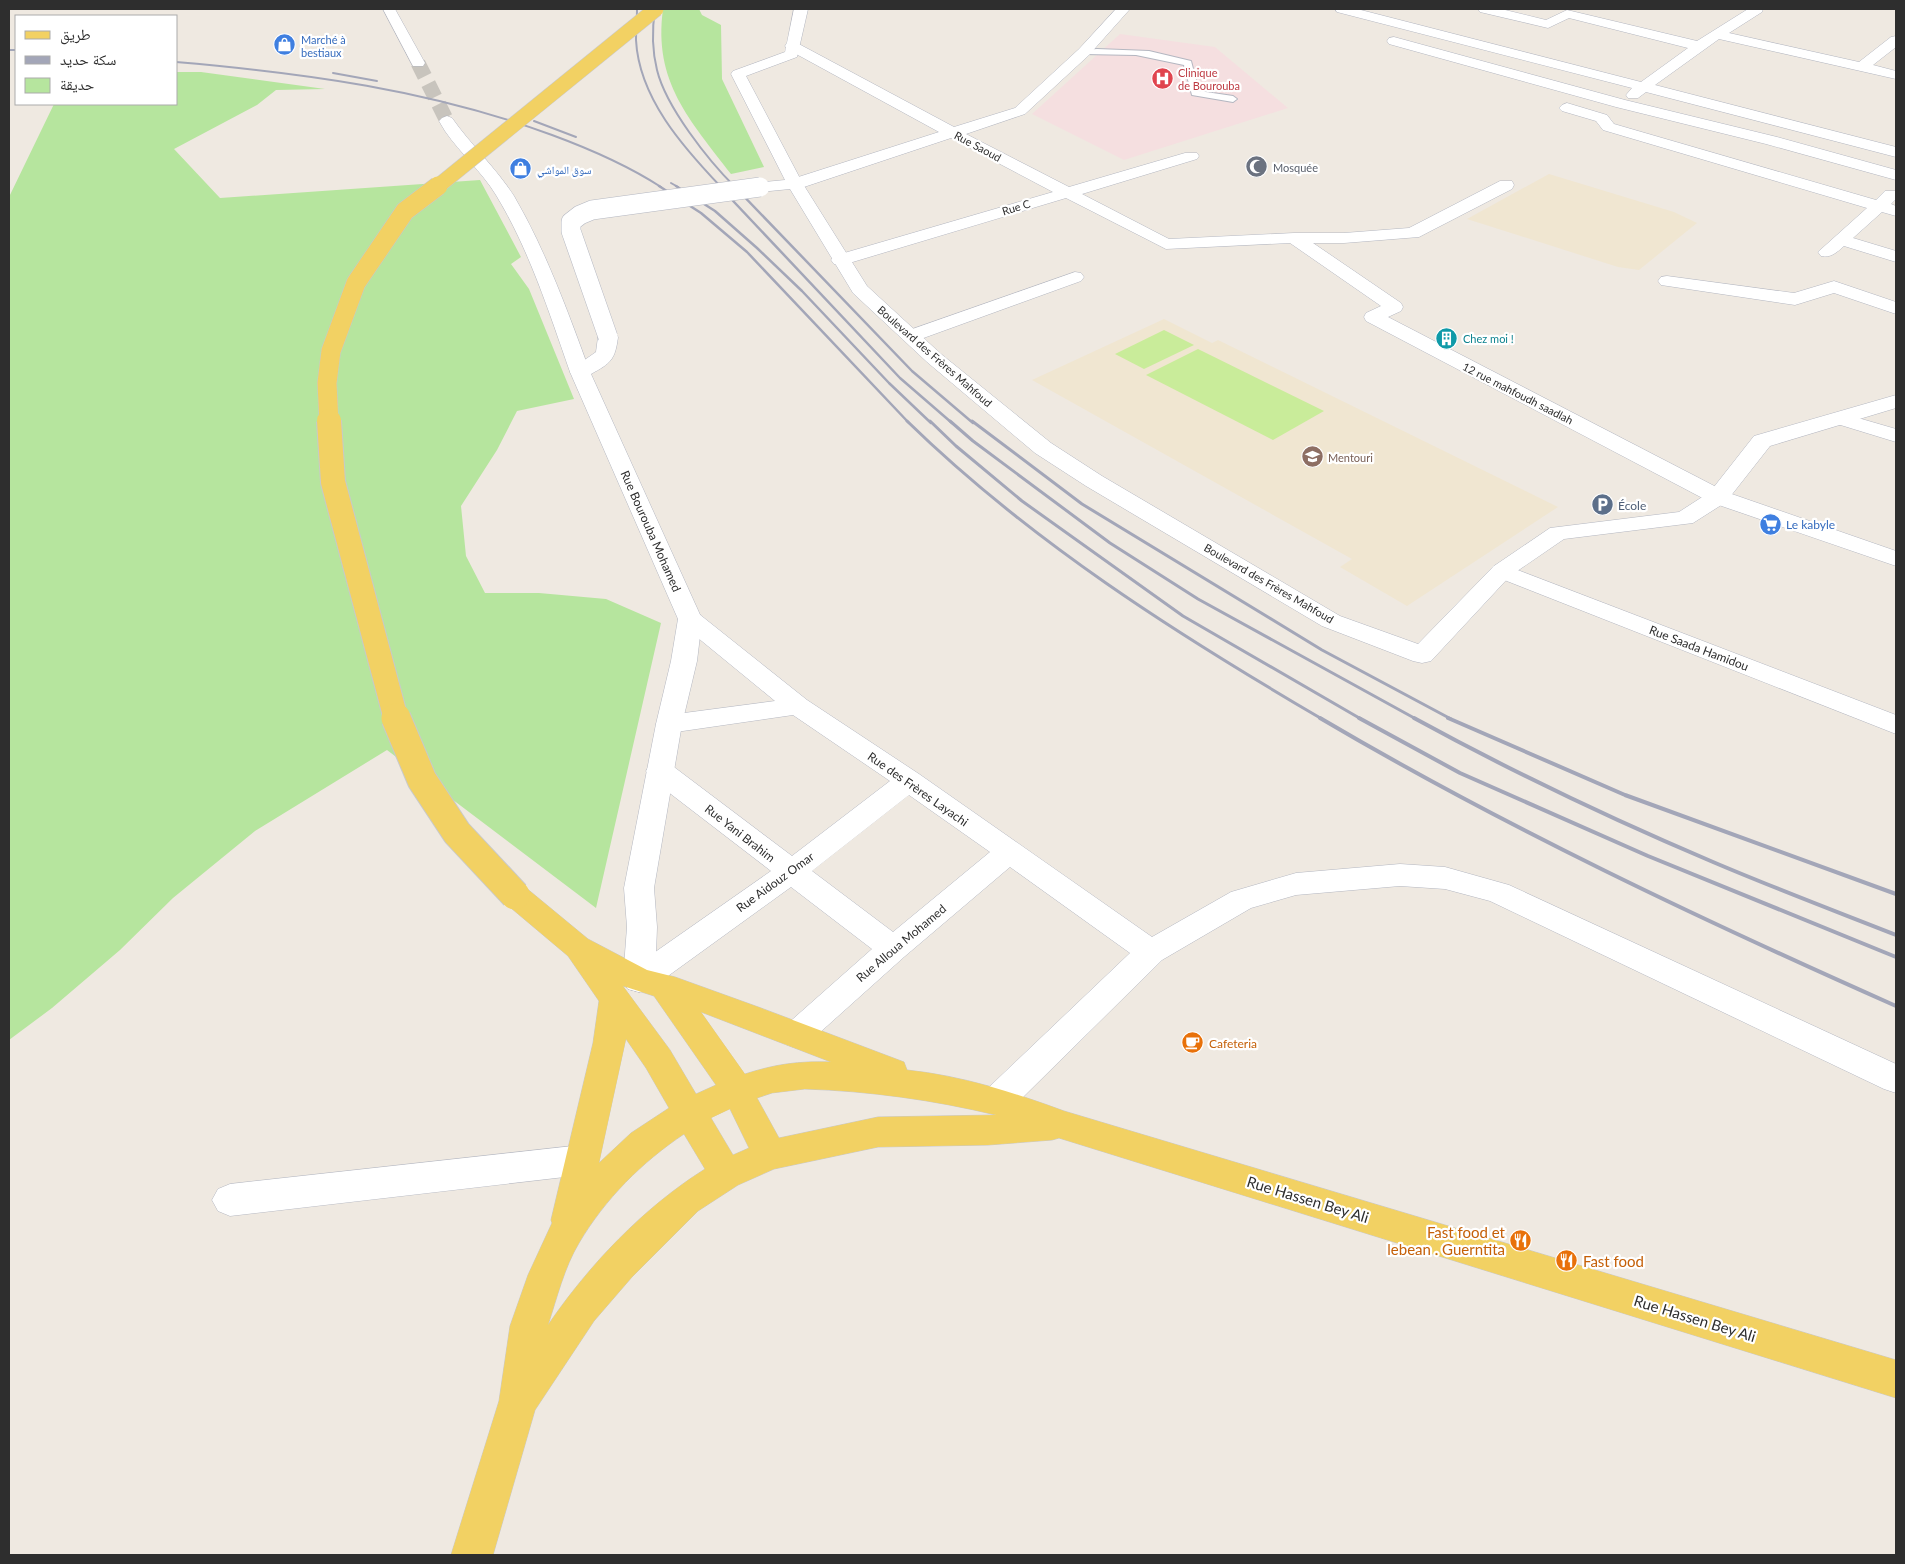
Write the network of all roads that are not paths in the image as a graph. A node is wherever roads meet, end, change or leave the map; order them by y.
1 (389, 9) edge
2 (656, 9) edge
3 (802, 9) edge
4 (1123, 9) edge
5 (1342, 9) edge
6 (1396, 9) edge
7 (1485, 9) edge
8 (1758, 9) edge
9 (1572, 11) edge
10 (1378, 18) junction
11 (1548, 24) junction
12 (1362, 26) dead end
13 (1531, 33) dead end
14 (1717, 34) junction
15 (1382, 38) dead end
16 (1896, 40) edge
17 (1515, 42) dead end
18 (792, 46) junction
19 (1699, 46) junction
20 (1500, 50) junction
21 (1084, 52) junction
22 (418, 63) tunnel mouth
23 (1475, 63) junction
24 (1862, 67) junction
25 (1644, 68) dead end
26 (1460, 72) dead end
27 (1663, 73) junction
28 (1896, 75) edge
29 (1643, 88) junction
30 (1233, 99) dead end
31 (1621, 104) junction
32 (1555, 105) dead end
33 (1602, 118) junction
34 (447, 121) tunnel mouth
35 (954, 133) junction
36 (1896, 152) edge
37 (1191, 156) dead end
38 (1896, 175) edge
39 (795, 184) junction
40 (1506, 185) dead end
41 (1896, 190) edge
42 (1066, 192) junction
43 (1873, 211) junction
44 (1896, 211) edge
45 (1896, 226) edge
46 (1294, 238) junction
47 (1841, 240) junction
48 (1827, 252) dead end
49 (1896, 257) edge
50 (840, 260) junction
51 (1075, 277) dead end
52 (1667, 281) dead end
53 (1896, 308) edge
54 (911, 336) junction
55 (580, 372) junction
56 (1896, 401) edge
57 (1841, 419) junction
58 (1896, 436) edge
59 (1718, 497) junction
60 (1896, 559) edge
61 (1502, 571) junction
62 (690, 619) junction
63 (798, 706) junction
64 (669, 724) junction
65 (1896, 725) edge
66 (660, 771) junction
67 (908, 782) junction
68 (1008, 853) junction
69 (791, 872) junction
70 (893, 949) junction
71 (1151, 952) junction
72 (639, 988) junction
73 (796, 1035) junction
74 (1896, 1080) edge
75 (927, 1086) junction
76 (737, 1090) junction
77 (997, 1101) junction
78 (690, 1110) junction
79 (1063, 1125) junction
80 (770, 1155) junction
81 (582, 1160) junction
82 (726, 1174) junction
83 (230, 1200) dead end
84 (566, 1232) junction
85 (1896, 1379) edge
86 (518, 1401) junction
87 (472, 1555) edge

1 - 22 street
2 - 72 main road, bridge
3 - 18 street
4 - 21 street
5 - 10 street
6 - 10 street
7 - 11 street
8 - 14 street
9 - 11 street
9 - 19 street
10 - 12 street
10 - 20 street
11 - 13 street
14 - 19 street
14 - 24 street
15 - 23 street
16 - 24 street
17 - 20 street
18 - 35 street, Rue Saoud
18 - 39 street, Boulevard des Frères Mahfoud
19 - 27 street
20 - 23 street
20 - 29 street
21 - 30 lane
21 - 35 street
23 - 26 street
23 - 31 street
24 - 28 street
25 - 27 street
27 - 29 street
29 - 31 street
29 - 36 street
31 - 33 street
31 - 38 street
32 - 33 street
33 - 43 street
34 - 55 street, Rue Bourouba Mohamed
35 - 39 street
35 - 42 street, Rue Saoud
37 - 42 street, Rue C
39 - 50 street, Boulevard des Frères Mahfoud
39 - 55 street, bridge
40 - 46 street
41 - 43 street
42 - 46 street, Rue Saoud
42 - 50 street, Rue C
43 - 44 street
43 - 45 street
43 - 47 street
46 - 59 street, 12 rue mahfoudh saadlah
47 - 48 street
47 - 49 street
50 - 54 street, Boulevard des Frères Mahfoud
51 - 54 street
52 - 53 street
54 - 61 street, Boulevard des Frères Mahfoud
55 - 62 street, Rue Bourouba Mohamed
56 - 57 street
57 - 58 street
57 - 59 street
59 - 60 street
59 - 61 street
61 - 65 street, Rue Saada Hamidou
62 - 63 street, Rue des Frères Layachi
62 - 64 street
63 - 64 street
63 - 67 street, Rue des Frères Layachi
64 - 66 street
66 - 69 street, Rue Yani Brahim
66 - 72 street
67 - 68 street, Rue des Frères Layachi
67 - 69 street, Rue Aidouz Omar
68 - 70 street, Rue Alloua Mohamed
68 - 71 street, Rue des Frères Layachi
69 - 70 street, Rue Yani Brahim
69 - 72 street, Rue Aidouz Omar
70 - 73 street, Rue Alloua Mohamed
71 - 74 street
71 - 77 street
72 - 73 main road
72 - 76 main road
72 - 78 main road
72 - 81 main road
73 - 75 main road
75 - 76 main road
75 - 77 main road, Rue Hassen Bey Ali
76 - 78 main road
76 - 80 main road
77 - 79 main road, Rue Hassen Bey Ali
78 - 82 main road
78 - 84 main road
79 - 80 main road
79 - 85 main road, Rue Hassen Bey Ali
80 - 82 main road
81 - 83 street
81 - 84 main road
82 - 86 main road
84 - 86 main road
86 - 87 main road

